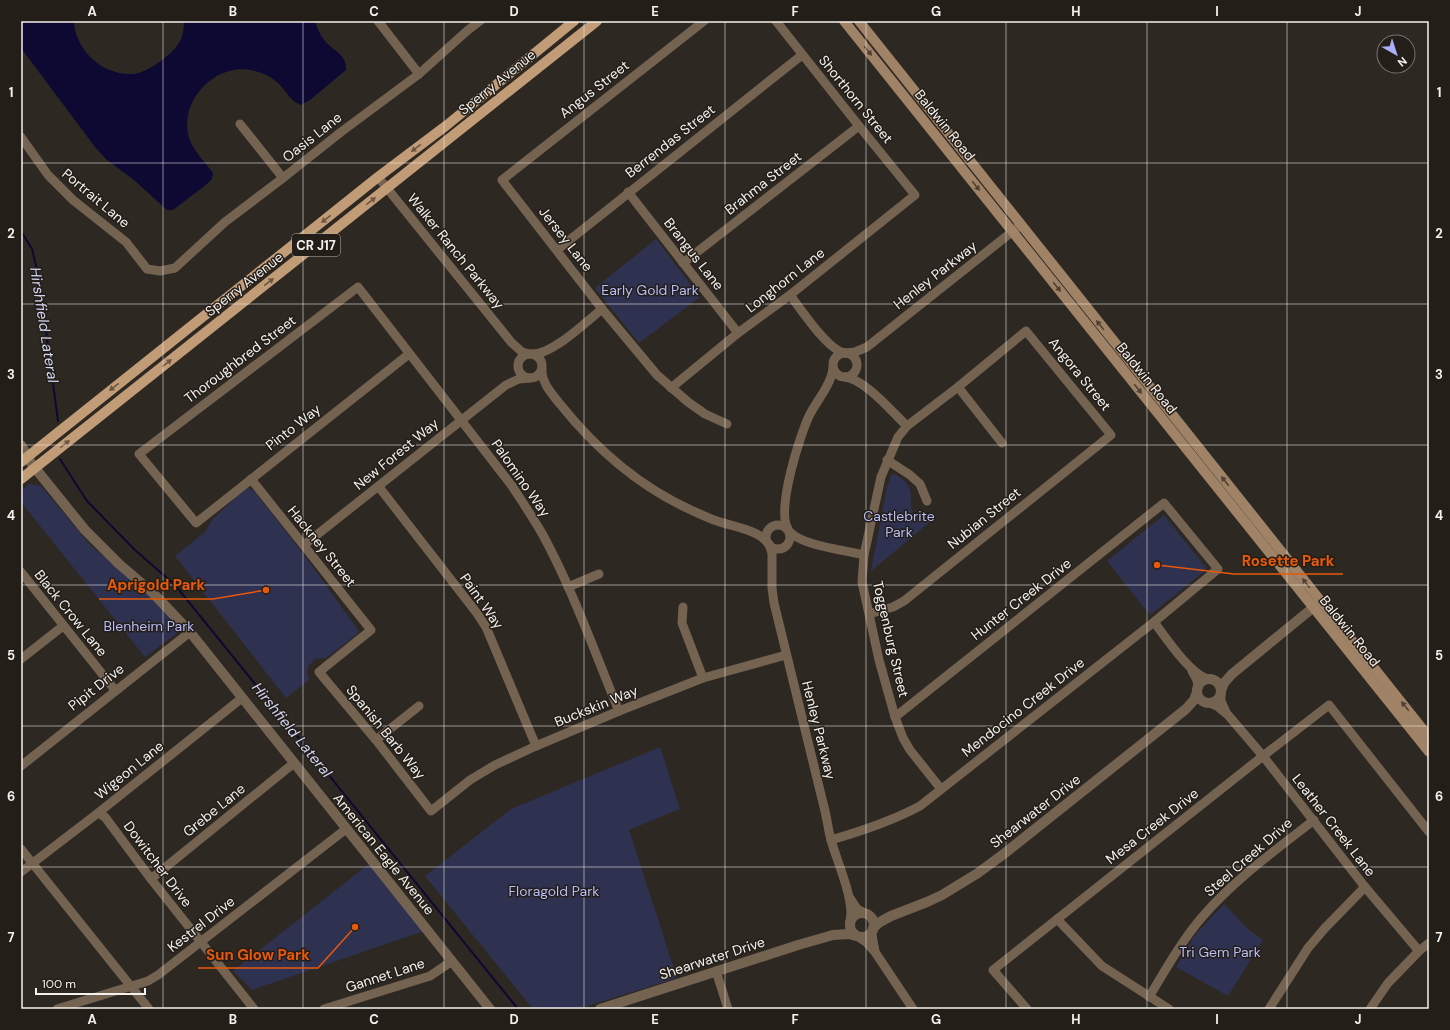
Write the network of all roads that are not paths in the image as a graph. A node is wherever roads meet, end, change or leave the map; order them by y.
1 (378, 21) edge
2 (480, 21) edge
3 (574, 21) edge
4 (597, 21) edge
5 (704, 21) edge
6 (776, 21) edge
7 (844, 21) edge
8 (859, 21) edge
9 (802, 55) junction
10 (419, 74) junction
11 (240, 124) dead end
12 (859, 126) junction
13 (934, 133) junction
14 (21, 137) edge
15 (977, 170) junction
16 (378, 177) junction
17 (283, 178) junction
18 (502, 180) joint
19 (387, 188) junction
20 (628, 192) junction
21 (915, 194) joint
22 (1021, 225) junction
23 (1012, 231) junction
24 (557, 250) junction
25 (683, 263) junction
26 (160, 271) joint
27 (358, 287) joint
28 (790, 294) junction
29 (602, 309) junction
30 (1026, 331) joint
31 (738, 333) junction
32 (511, 342) junction
33 (826, 342) junction
34 (867, 346) junction
35 (555, 347) junction
36 (846, 353) junction
37 (409, 354) junction
38 (531, 354) junction
39 (518, 366) junction
40 (833, 366) junction
41 (857, 367) junction
42 (542, 368) junction
43 (844, 377) junction
44 (530, 378) junction
45 (506, 385) junction
46 (826, 387) junction
47 (866, 387) junction
48 (958, 387) junction
49 (671, 388) junction
50 (548, 389) junction
51 (461, 420) junction
52 (727, 424) dead end
53 (907, 426) junction
54 (1111, 435) joint
55 (1002, 443) dead end
56 (21, 445) edge
57 (24, 459) edge
58 (887, 460) junction
59 (35, 468) junction
60 (21, 479) edge
61 (251, 479) junction
62 (379, 487) junction
63 (927, 501) dead end
64 (1164, 503) joint
65 (784, 509) junction
66 (196, 523) joint
67 (771, 527) junction
68 (748, 530) junction
69 (789, 530) junction
70 (768, 543) junction
71 (808, 543) junction
72 (304, 545) junction
73 (786, 546) junction
74 (864, 554) junction
75 (772, 568) junction
76 (21, 572) edge
77 (599, 574) dead end
78 (568, 587) junction
79 (1317, 605) junction
80 (683, 606) dead end
81 (869, 614) junction
82 (1154, 622) junction
83 (63, 626) junction
84 (190, 632) junction
85 (786, 655) junction
86 (21, 659) edge
87 (1190, 668) junction
88 (319, 672) joint
89 (1232, 674) junction
90 (703, 678) junction
91 (1210, 680) junction
92 (115, 690) junction
93 (1197, 690) junction
94 (1221, 692) junction
95 (242, 698) junction
96 (1208, 703) junction
97 (419, 706) dead end
98 (1186, 709) junction
99 (620, 711) junction
100 (1228, 715) junction
101 (895, 717) junction
102 (1429, 737) edge
103 (376, 740) junction
104 (536, 746) junction
105 (1429, 752) edge
106 (1263, 756) junction
107 (294, 763) junction
108 (21, 766) edge
109 (941, 789) junction
110 (431, 811) joint
111 (98, 813) junction
112 (1314, 820) junction
113 (346, 829) junction
114 (1429, 832) edge
115 (831, 840) junction
116 (21, 849) edge
117 (32, 863) junction
118 (21, 872) edge
119 (151, 879) junction
120 (1365, 887) junction
121 (849, 897) junction
122 (866, 914) junction
123 (891, 916) junction
124 (1057, 919) junction
125 (850, 921) junction
126 (873, 929) junction
127 (833, 935) junction
128 (856, 936) junction
129 (201, 942) junction
130 (1429, 943) edge
131 (1419, 951) junction
132 (875, 952) junction
133 (452, 961) junction
134 (716, 971) junction
135 (130, 986) junction
136 (1149, 997) junction
137 (57, 1009) edge
138 (149, 1009) edge
139 (254, 1009) edge
140 (324, 1009) edge
141 (490, 1009) edge
142 (600, 1009) edge
143 (728, 1009) edge
144 (913, 1009) edge
145 (1027, 1009) edge
146 (1169, 1009) edge
147 (1269, 1009) edge
148 (1370, 1009) edge

1 - 10 street
2 - 10 street, Oasis Lane
3 -> 16 main road, Sperry Avenue / CR J17
4 - 19 main road, Sperry Avenue / CR J17
5 - 18 street, Angus Street
6 - 9 street, Shorthorn Street
7 -> 13 main road, Baldwin Road
8 - 15 main road, Baldwin Road
9 - 12 street, Shorthorn Street
9 - 20 street, Berrendas Street
10 - 17 street, Oasis Lane
11 - 17 street
12 - 21 street, Shorthorn Street
12 - 25 street, Brahma Street
13 - 15 main road
13 -> 23 main road, Baldwin Road
14 - 26 street, Portrait Lane
15 - 22 main road, Baldwin Road
16 - 19 street, Walker Ranch Parkway
16 -> 57 main road, Sperry Avenue / CR J17
17 - 26 street, Oasis Lane
18 - 24 street, Jersey Lane
19 - 32 street, Walker Ranch Parkway
59 -> 19 main road, Sperry Avenue / CR J17
20 - 24 street, Berrendas Street
20 - 25 street, Brangus Lane
21 - 28 street, Longhorn Lane
22 - 23 street, Henley Parkway
79 -> 22 main road, Baldwin Road
23 - 34 street, Henley Parkway
23 -> 79 main road, Baldwin Road
24 - 29 street, Jersey Lane
25 - 31 street, Brangus Lane
27 - 37 street, Palomino Way
27 - 66 street, Thoroughbred Street
28 - 31 street, Longhorn Lane
28 - 33 street
29 - 35 street
29 - 49 street, Jersey Lane
30 - 48 street, Toggenburg Street
30 - 54 street, Angora Street
31 - 49 street, Longhorn Lane
32 - 38 street, Walker Ranch Parkway
32 - 39 street, Walker Ranch Parkway
33 - 36 street
33 - 40 street
34 - 36 street, Henley Parkway
34 - 41 street, Henley Parkway
35 - 38 street
35 - 42 street
36 - 40 street
36 - 41 street
37 - 51 street, Palomino Way
37 - 61 street, Pinto Way
38 - 39 street
38 - 42 street
39 - 44 street
39 - 45 street, New Forest Way
40 - 43 street
40 - 46 street
41 - 43 street
41 - 47 street
42 - 44 street
42 - 50 street
43 - 46 street
43 - 47 street
44 - 45 street, New Forest Way
44 - 50 street
45 - 51 street, New Forest Way
46 - 65 street
47 - 53 street
48 - 53 street, Toggenburg Street
48 - 55 street
49 - 52 street, Jersey Lane
50 - 68 street
51 - 62 street, New Forest Way
51 - 78 street, Palomino Way
53 - 58 street, Toggenburg Street
54 - 81 street, Nubian Street
56 - 57 street, American Eagle Avenue
57 - 59 street, American Eagle Avenue
58 - 63 street
58 - 74 street, Toggenburg Street
59 - 60 main road, Sperry Avenue / CR J17
59 - 84 street, American Eagle Avenue
61 - 66 street, Pinto Way
61 - 72 street, Hackney Street
62 - 72 street, New Forest Way
62 - 104 street, Paint Way
64 - 82 street, Mendocino Creek Drive
64 - 101 street, Hunter Creek Drive
65 - 67 street
65 - 69 street
67 - 68 street
67 - 69 street
67 - 70 street
68 - 70 street
69 - 71 street
69 - 73 street
70 - 73 street
70 - 75 street, Henley Parkway
71 - 73 street
71 - 74 street
72 - 88 street, Hackney Street
73 - 75 street
74 - 81 street, Toggenburg Street
75 - 85 street, Henley Parkway
76 - 83 street, Black Crow Lane
77 - 78 street
78 - 99 street, Palomino Way
79 - 89 street
102 -> 79 main road, Baldwin Road
79 - 105 main road, Baldwin Road
80 - 90 street
81 - 101 street, Toggenburg Street
82 - 87 street
82 - 109 street, Mendocino Creek Drive
83 - 86 street
83 - 92 street, Black Crow Lane
84 - 92 street, Pipit Drive
84 - 95 street, American Eagle Avenue
85 - 90 street, Buckskin Way
85 - 115 street, Henley Parkway
87 - 91 street
87 - 93 street
88 - 103 street, Spanish Barb Way
89 - 91 street
89 - 94 street
90 - 99 street, Buckskin Way
91 - 93 street
91 - 94 street
92 - 108 street, Pipit Drive
93 - 96 street
93 - 98 street, Shearwater Drive
94 - 96 street
94 - 100 street, Leather Creek Lane
95 - 107 street, American Eagle Avenue
95 - 111 street, Wigeon Lane
96 - 98 street, Shearwater Drive
96 - 100 street, Leather Creek Lane
97 - 103 street
98 - 123 street, Shearwater Drive
99 - 104 street, Buckskin Way
100 - 106 street, Leather Creek Lane
101 - 109 street, Toggenburg Street
103 - 110 street, Spanish Barb Way
104 - 110 street, Buckskin Way
106 - 112 street, Leather Creek Lane
106 - 114 street, Mesa Creek Drive
106 - 124 street, Mesa Creek Drive
107 - 113 street, American Eagle Avenue
107 - 119 street, Grebe Lane
109 - 115 street, Mendocino Creek Drive
111 - 117 street, Wigeon Lane
111 - 119 street, Dowitcher Drive
112 - 120 street, Leather Creek Lane
112 - 136 street, Steel Creek Drive
113 - 129 street, Kestrel Drive
113 - 133 street, American Eagle Avenue
115 - 121 street, Henley Parkway
116 - 117 street
117 - 118 street, Wigeon Lane
117 - 135 street
119 - 129 street, Dowitcher Drive
120 - 131 street, Leather Creek Lane
120 - 147 street
121 - 122 street, Henley Parkway
121 - 125 street, Henley Parkway
122 - 123 street, Shearwater Drive
122 - 125 street
122 - 126 street
123 - 126 street, Shearwater Drive
124 - 136 street
124 - 145 street, Mesa Creek Drive
125 - 127 street, Shearwater Drive
125 - 128 street
126 - 128 street
126 - 132 street
127 - 128 street, Shearwater Drive
127 - 134 street, Shearwater Drive
128 - 132 street
129 - 135 street, Kestrel Drive
129 - 139 street, Dowitcher Drive
130 - 131 street
131 - 148 street
132 - 144 street
133 - 140 street, Gannet Lane
133 - 141 street, American Eagle Avenue
134 - 142 street, Shearwater Drive
134 - 143 street
135 - 137 street, Kestrel Drive
135 - 138 street
136 - 146 street

